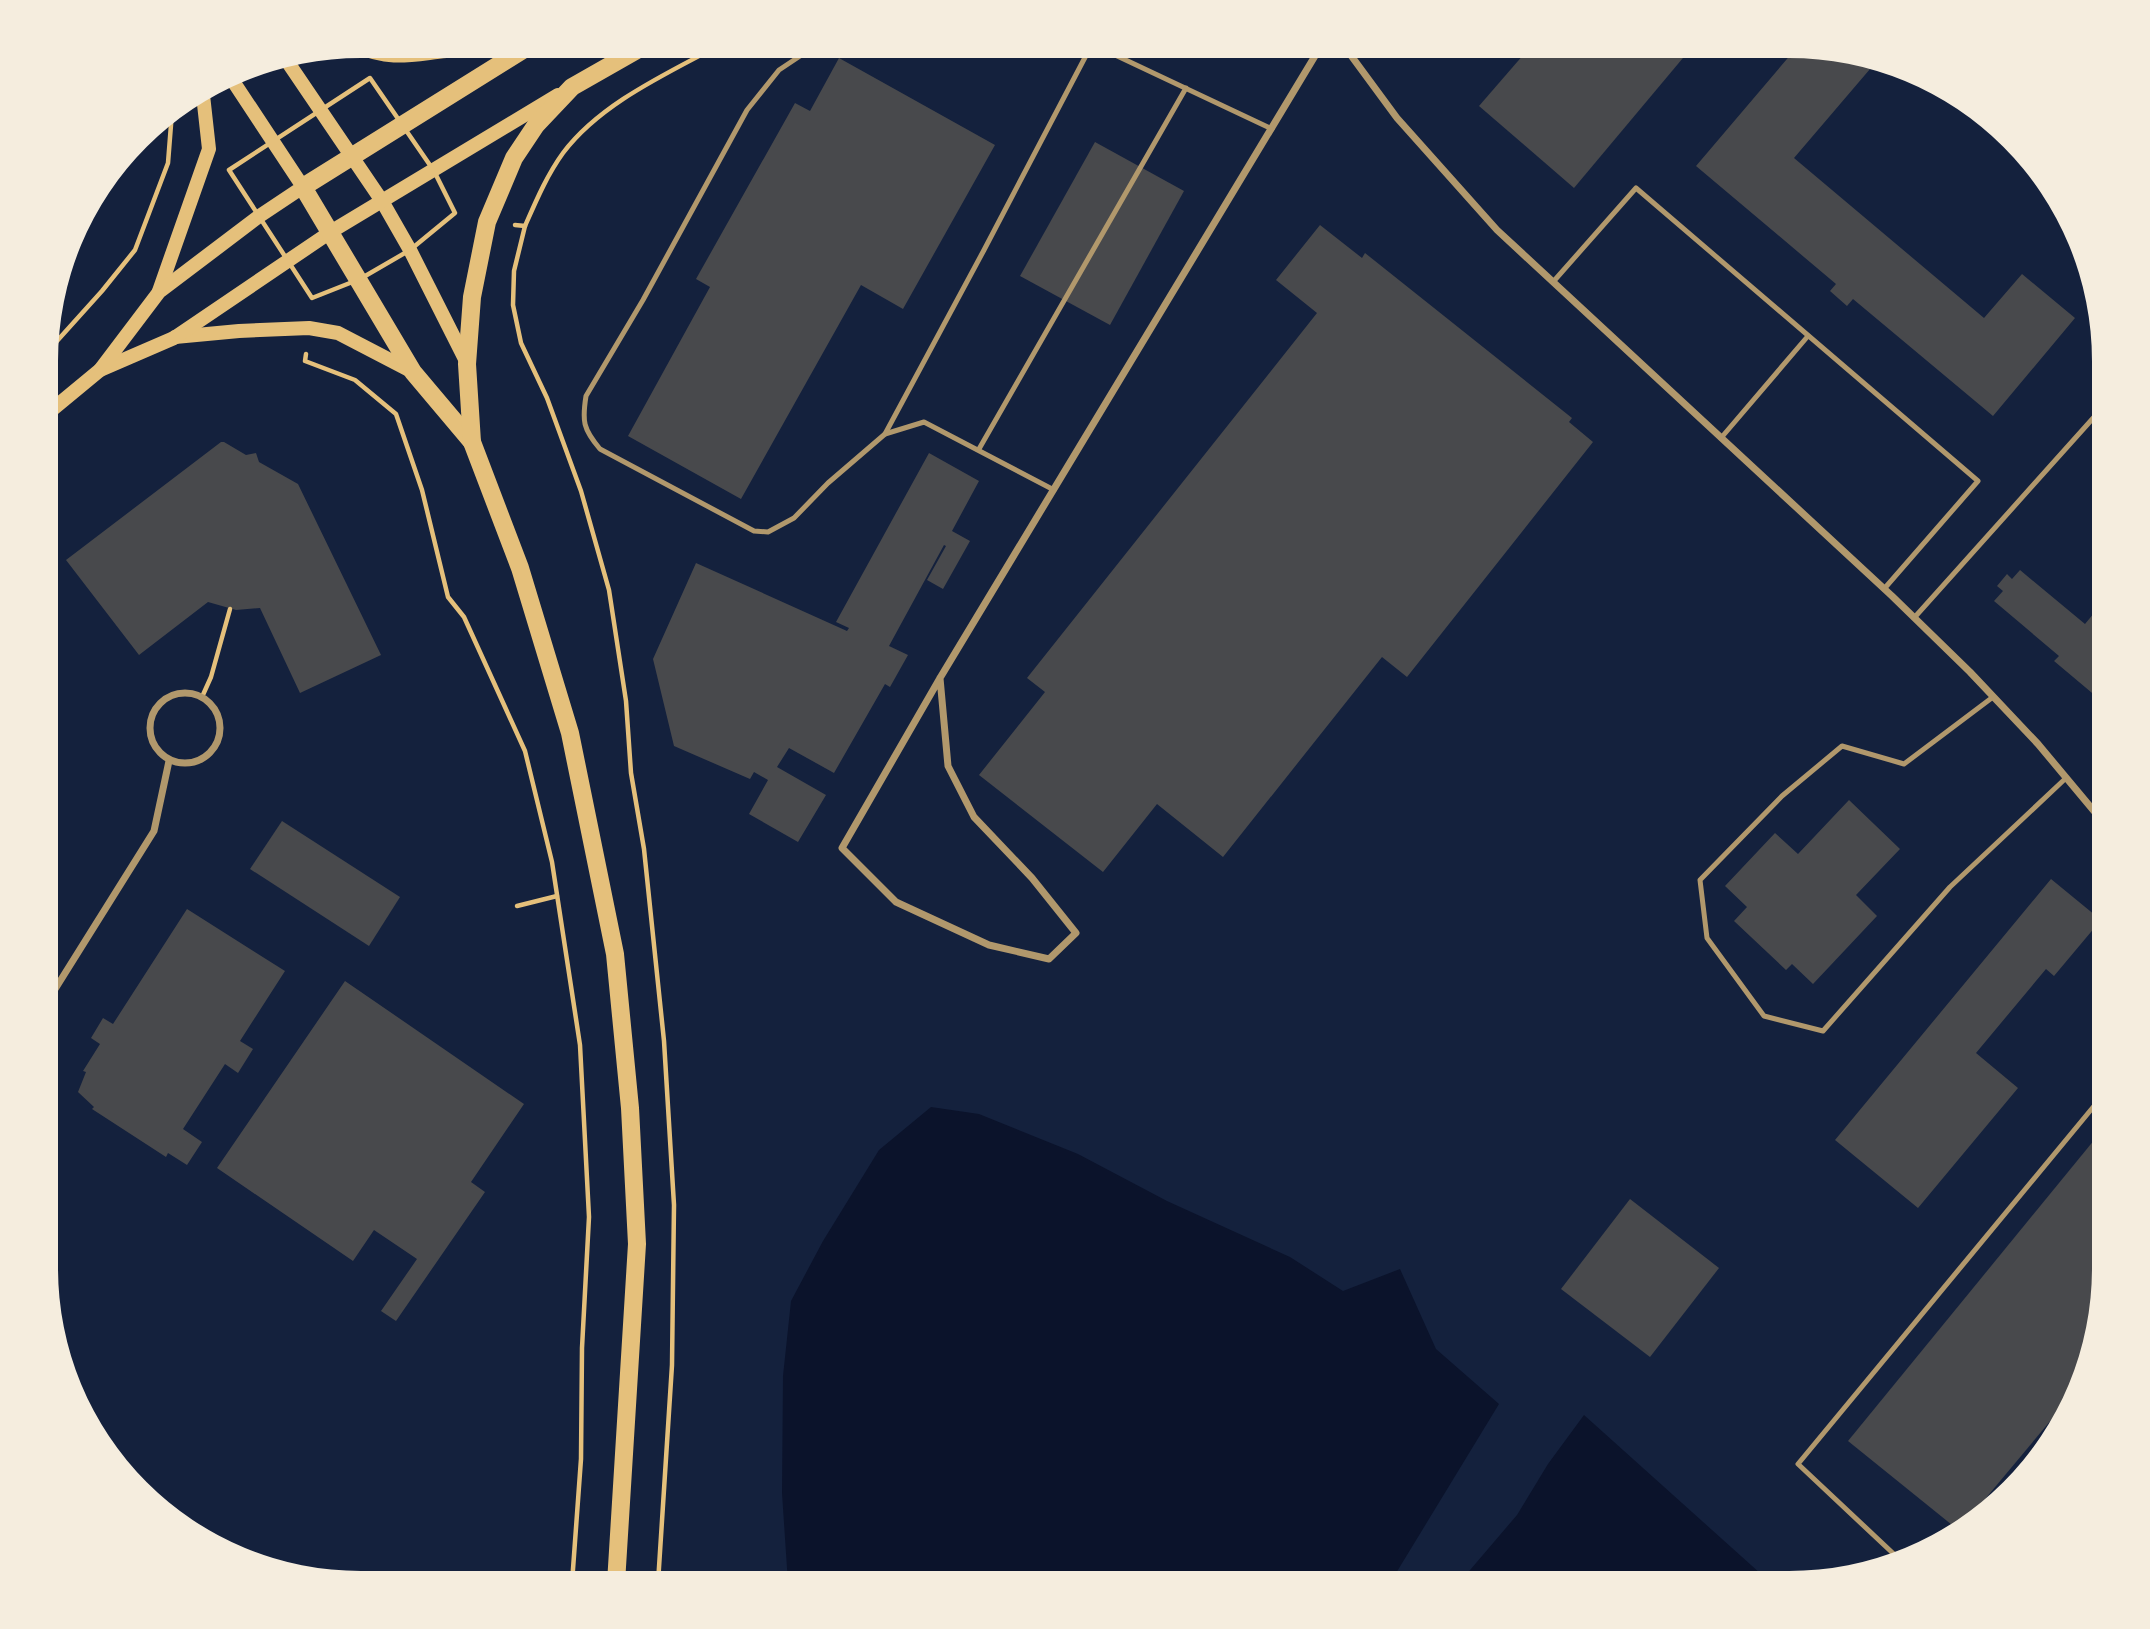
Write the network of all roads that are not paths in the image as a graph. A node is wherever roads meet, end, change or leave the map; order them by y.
1 (510, 58) edge
2 (623, 58) edge
3 (796, 58) edge
4 (1087, 58) edge
5 (1119, 58) edge
6 (1314, 58) edge
7 (1353, 58) edge
8 (291, 66) edge
9 (236, 85) edge
10 (572, 87) junction
11 (1185, 88) junction
12 (203, 102) edge
13 (1272, 129) junction
14 (352, 155) junction
15 (303, 187) junction
16 (382, 201) junction
17 (332, 231) junction
18 (1553, 282) junction
19 (159, 292) junction
20 (1808, 336) junction
21 (174, 338) junction
22 (467, 363) junction
23 (100, 370) junction
24 (414, 372) junction
25 (58, 404) edge
26 (2092, 419) edge
27 (885, 434) junction
28 (1721, 438) junction
29 (472, 442) junction
30 (979, 449) junction
31 (1054, 490) junction
32 (1884, 589) junction
33 (1914, 618) junction
34 (940, 678) junction
35 (1993, 697) junction
36 (169, 761) junction
37 (2066, 778) junction
38 (2092, 809) edge
39 (58, 984) edge
40 (2092, 1109) edge
41 (1893, 1553) edge
42 (617, 1571) edge

1 - 14 main road
2 - 10 main road
3 - 27 lane
4 - 27 lane
5 - 11 lane
6 - 13 street
7 - 18 street
8 - 14 main road
9 - 15 main road
10 - 16 main road
10 - 22 main road
11 - 13 lane
11 - 30 lane
12 - 19 main road
13 - 31 street
14 - 15 main road
14 - 16 main road
15 - 17 main road
15 - 19 main road
16 - 17 main road
16 - 22 main road
17 - 21 main road
17 - 24 main road
18 - 20 lane
18 - 28 street
19 - 23 main road
20 - 28 lane
20 - 32 lane
21 - 23 main road
21 - 24 main road
22 - 29 main road
23 - 25 main road
24 - 29 main road
26 - 33 lane
27 - 30 lane
28 - 32 street
29 - 42 main road
30 - 31 lane
31 - 34 street
32 - 33 street
33 - 35 street
34 - 34 street
35 - 37 street
35 - 37 lane
36 - 36 street
36 - 39 street
37 - 38 street
40 - 41 lane

